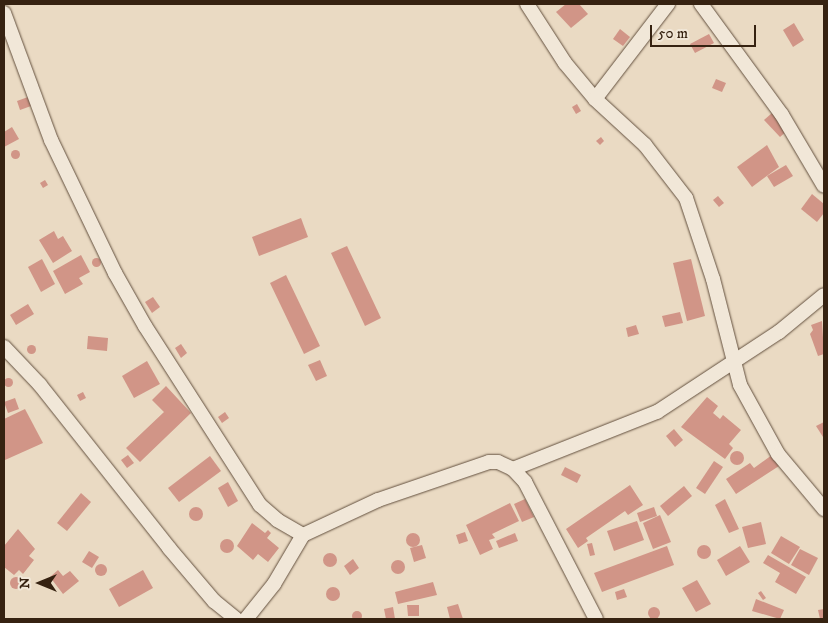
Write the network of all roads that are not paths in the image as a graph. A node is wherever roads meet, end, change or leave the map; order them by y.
1 (527, 4) edge
2 (668, 4) edge
3 (701, 4) edge
4 (4, 13) edge
5 (595, 98) junction
6 (824, 186) edge
7 (824, 296) edge
8 (4, 347) edge
9 (732, 362) junction
10 (514, 469) junction
11 (824, 509) edge
12 (302, 534) junction
13 (236, 619) edge
14 (246, 619) edge
15 (596, 619) edge

1 - 5 street
2 - 5 street
3 - 6 street
4 - 12 street
5 - 9 street
7 - 9 street
8 - 13 street
9 - 10 street
9 - 11 street
10 - 12 street
10 - 15 street
12 - 14 street

